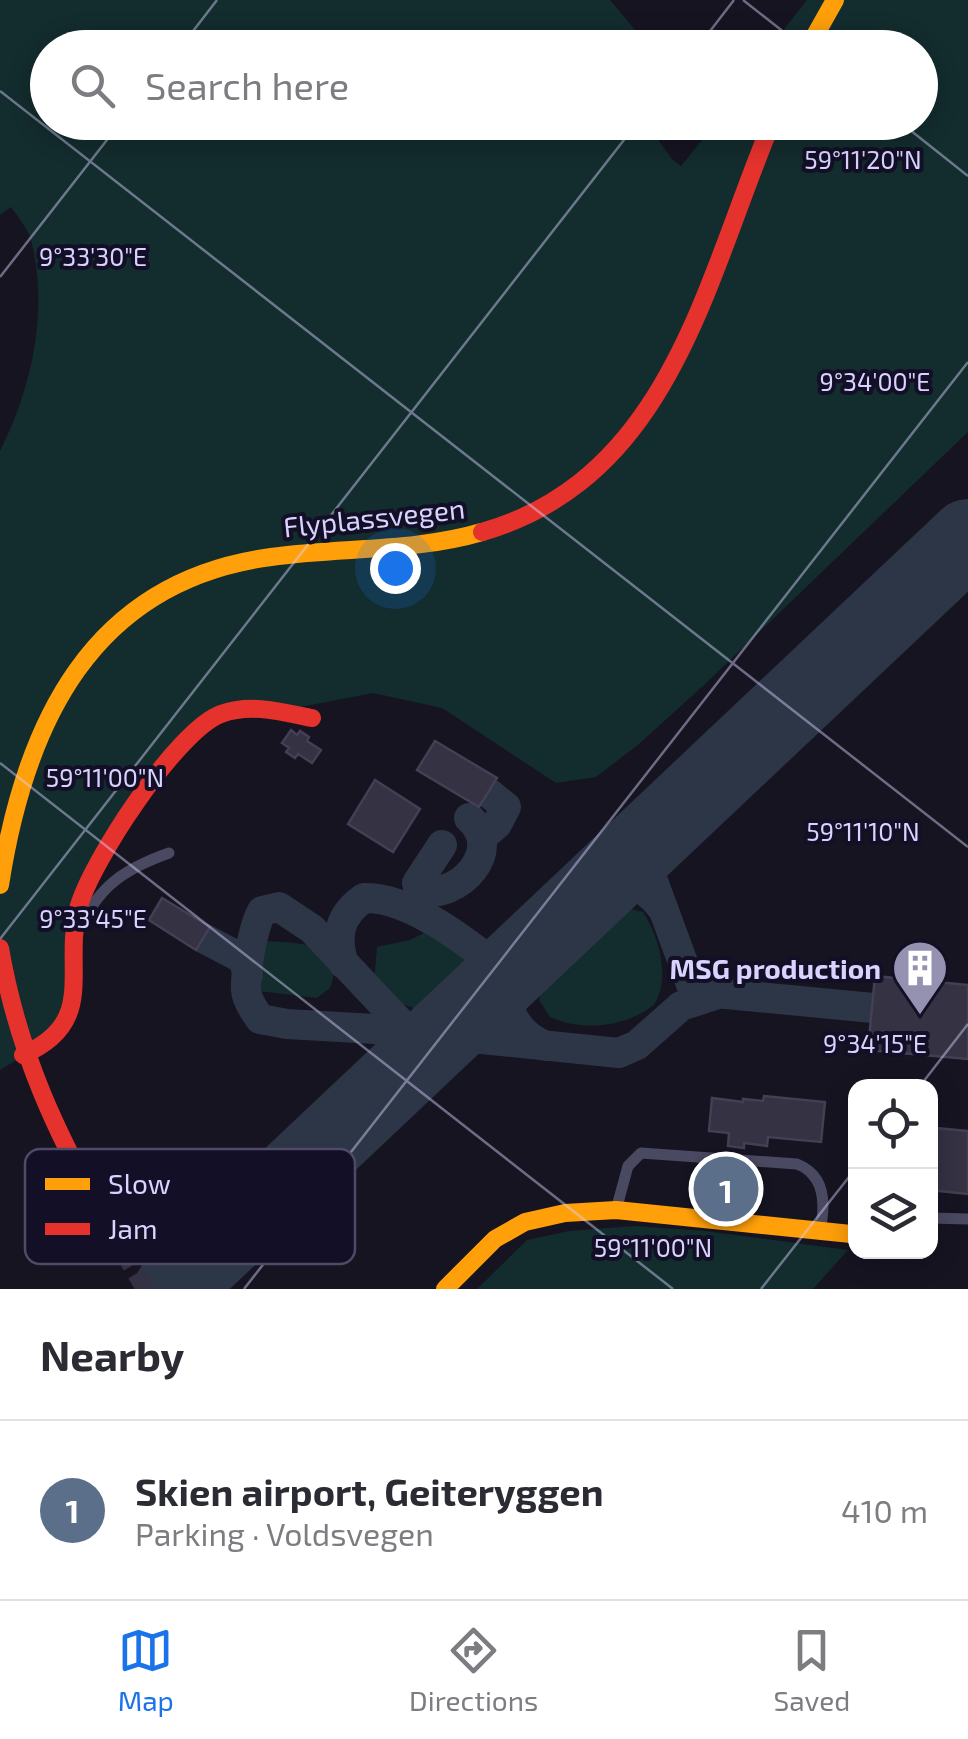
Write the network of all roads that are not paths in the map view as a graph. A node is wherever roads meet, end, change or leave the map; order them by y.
1 (835, 0) edge
2 (818, 30) edge
3 (765, 140) edge
4 (312, 718) dead end
5 (169, 853) dead end
6 (0, 884) edge
7 (75, 940) junction
8 (0, 948) edge
9 (22, 1055) junction
10 (66, 1149) edge
11 (616, 1210) junction
12 (938, 1218) edge
13 (968, 1219) edge
14 (820, 1230) junction
15 (848, 1233) edge
16 (445, 1289) edge

1 - 2 main road
3 - 6 main road, Flyplassvegen
4 - 7 main road
5 - 7 street
7 - 9 main road
8 - 9 main road
9 - 10 main road
11 - 14 main road
11 - 14 street
11 - 16 main road
12 - 13 street
14 - 15 main road

